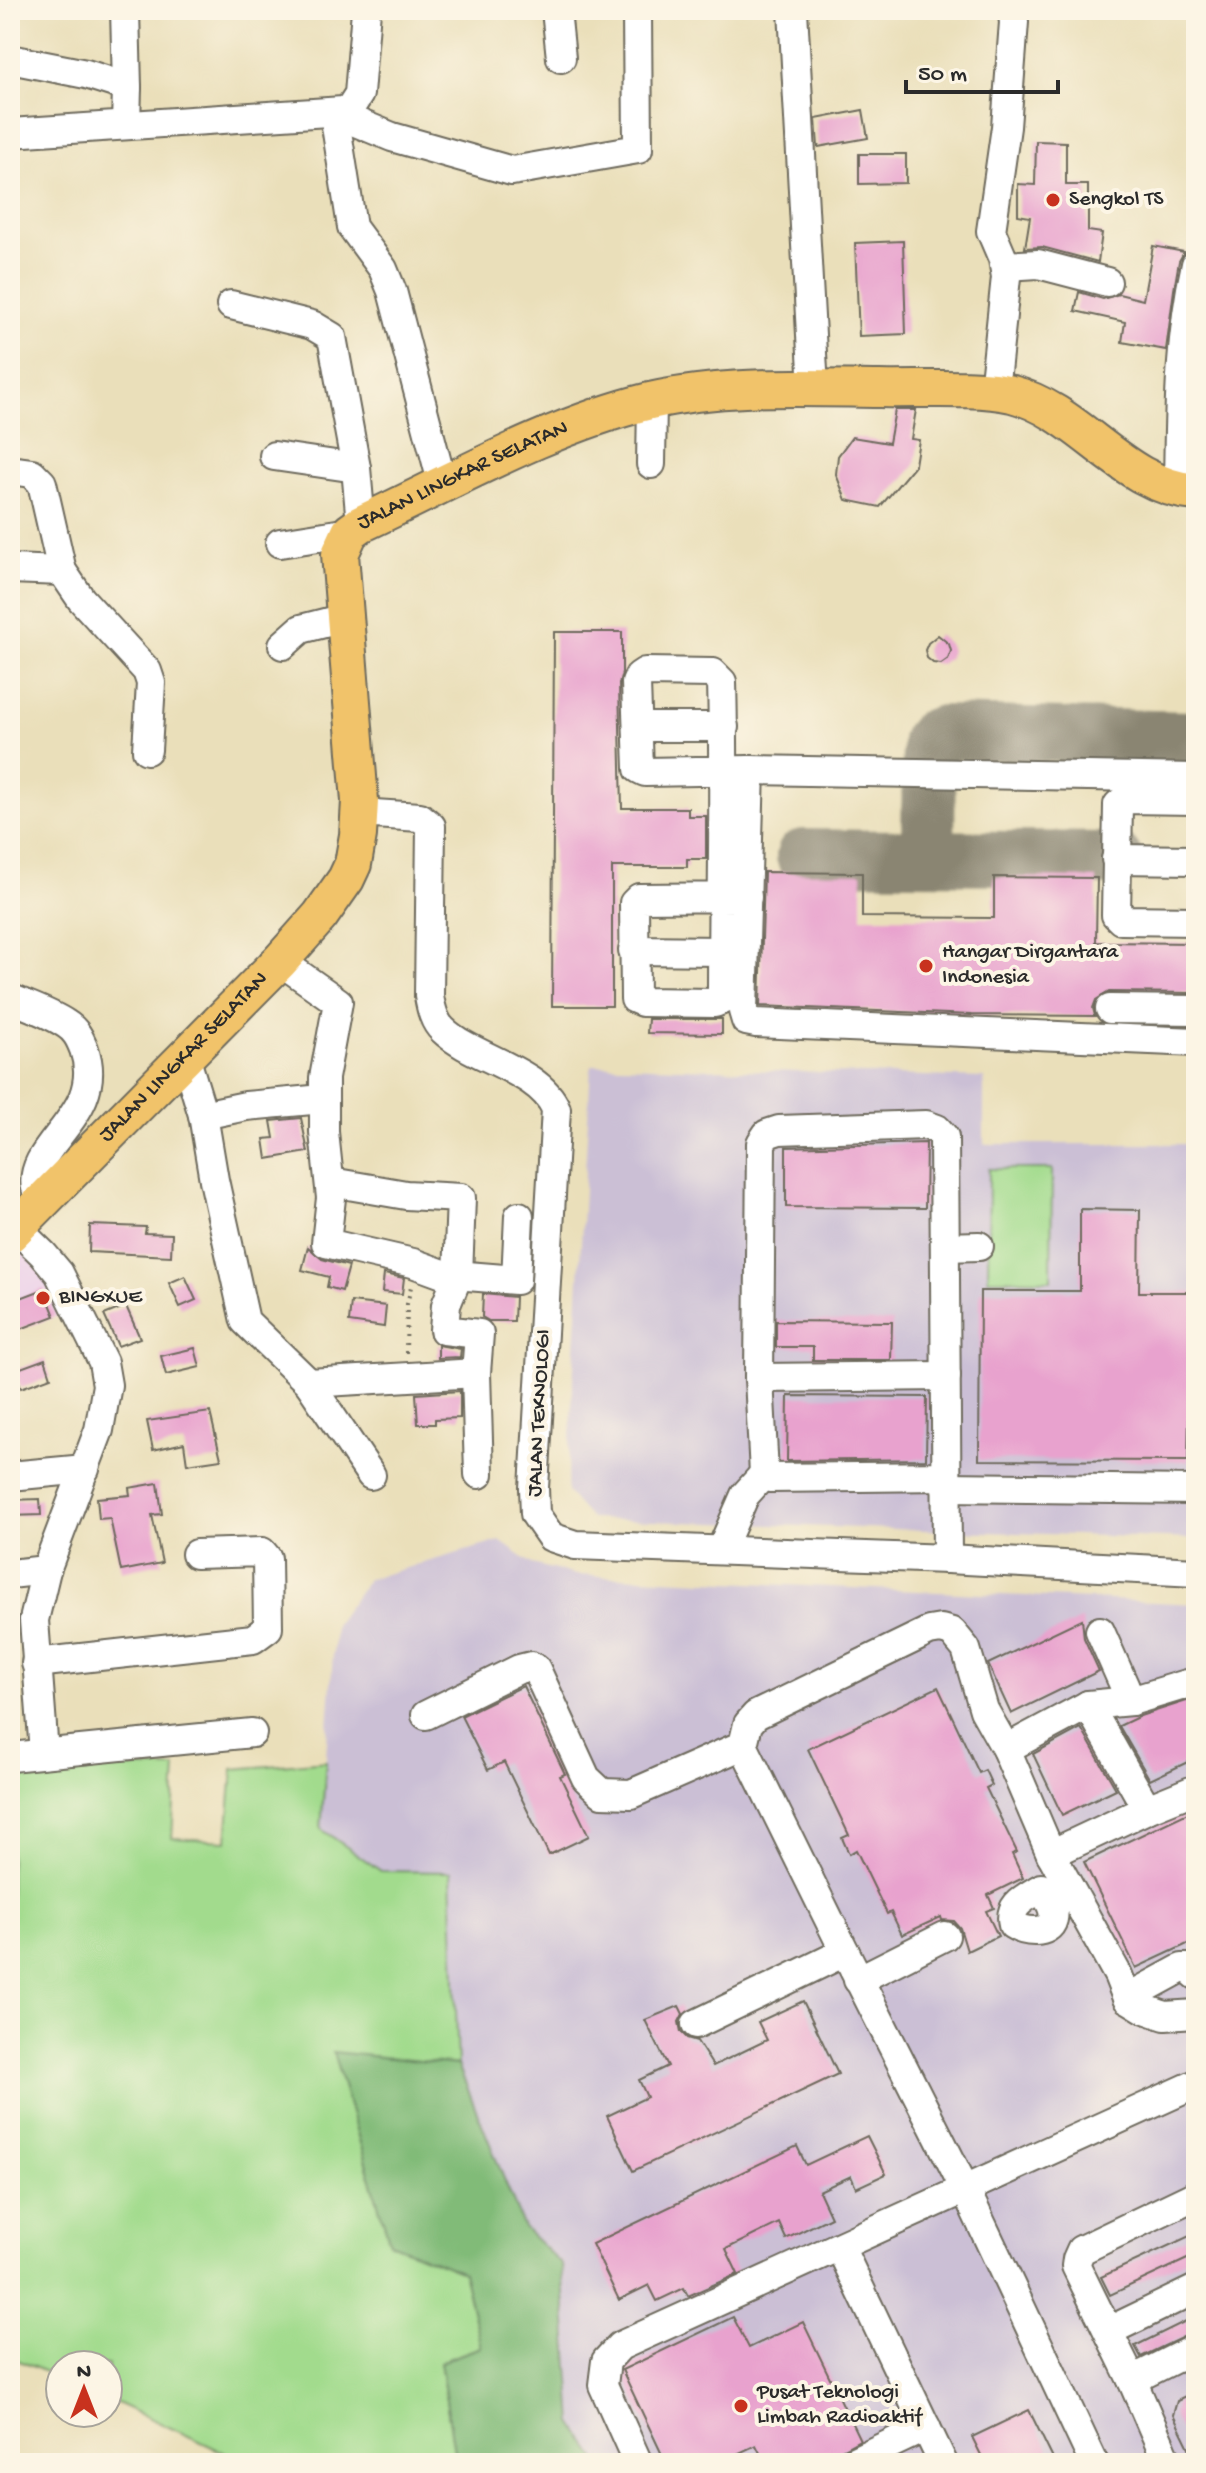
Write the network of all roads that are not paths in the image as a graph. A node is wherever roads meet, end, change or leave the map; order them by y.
1 (125, 10) edge
2 (366, 10) edge
3 (556, 10) edge
4 (637, 10) edge
5 (793, 10) edge
6 (1012, 10) edge
7 (561, 58) dead end
8 (10, 59) edge
9 (127, 87) junction
10 (334, 113) junction
11 (126, 125) junction
12 (10, 133) edge
13 (1196, 264) edge
14 (1005, 266) junction
15 (1107, 282) dead end
16 (231, 305) dead end
17 (814, 389) junction
18 (994, 391) junction
19 (652, 401) junction
20 (274, 456) dead end
21 (651, 464) dead end
22 (356, 468) junction
23 (10, 470) edge
24 (443, 486) junction
25 (1187, 491) edge
26 (355, 528) junction
27 (280, 543) dead end
28 (10, 569) edge
29 (62, 571) junction
30 (344, 618) junction
31 (283, 645) dead end
32 (638, 727) junction
33 (724, 727) junction
34 (147, 750) dead end
35 (737, 770) junction
36 (1196, 778) edge
37 (1196, 800) edge
38 (359, 813) junction
39 (1116, 859) junction
40 (1196, 860) edge
41 (734, 896) junction
42 (1196, 921) edge
43 (633, 950) junction
44 (721, 951) junction
45 (280, 961) junction
46 (10, 998) edge
47 (1110, 1009) dead end
48 (1196, 1010) edge
49 (1196, 1042) edge
50 (185, 1056) junction
51 (323, 1099) junction
52 (203, 1115) junction
53 (331, 1182) junction
54 (46, 1197) junction
55 (519, 1216) dead end
56 (13, 1232) edge
57 (979, 1246) dead end
58 (945, 1247) junction
59 (458, 1276) junction
60 (476, 1373) junction
61 (946, 1376) junction
62 (759, 1378) junction
63 (309, 1383) junction
64 (85, 1469) junction
65 (479, 1474) dead end
66 (764, 1474) junction
67 (371, 1475) dead end
68 (10, 1476) edge
69 (946, 1481) junction
70 (1196, 1490) edge
71 (721, 1550) junction
72 (196, 1554) dead end
73 (947, 1559) junction
74 (46, 1570) junction
75 (1196, 1572) edge
76 (10, 1574) edge
77 (1100, 1631) dead end
78 (36, 1663) junction
79 (1187, 1684) dead end
80 (1131, 1701) junction
81 (1088, 1705) junction
82 (426, 1715) dead end
83 (252, 1733) dead end
84 (743, 1745) junction
85 (1006, 1749) junction
86 (44, 1753) junction
87 (10, 1757) edge
88 (1196, 1789) edge
89 (1147, 1809) junction
90 (1051, 1854) junction
91 (945, 1936) dead end
92 (845, 1952) junction
93 (1196, 1975) edge
94 (858, 1980) junction
95 (1127, 1998) junction
96 (1196, 2014) edge
97 (696, 2024) dead end
98 (1196, 2084) edge
99 (966, 2191) junction
100 (1196, 2195) edge
101 (840, 2247) junction
102 (1196, 2289) edge
103 (1109, 2331) junction
104 (1196, 2348) edge
105 (1132, 2380) junction
106 (926, 2427) junction
107 (638, 2463) edge
108 (850, 2463) edge
109 (943, 2463) edge
110 (1094, 2463) edge
111 (1168, 2463) edge

1 - 9 street
2 - 10 street
3 - 7 street
4 - 10 street
5 - 17 street
6 - 14 street
8 - 9 street
9 - 11 street
10 - 11 street
10 - 24 street
11 - 12 street
13 - 25 street
14 - 15 street
14 - 18 street
16 - 22 street
17 - 18 main road, JALAN LINGKAR SELATAN
17 - 19 main road, JALAN LINGKAR SELATAN
18 - 25 main road, JALAN LINGKAR SELATAN
19 - 21 street
19 - 24 main road, JALAN LINGKAR SELATAN
20 - 22 street
22 - 26 street
23 - 29 street
24 - 26 main road, JALAN LINGKAR SELATAN
26 - 27 street
26 - 30 main road, JALAN LINGKAR SELATAN
28 - 29 street
29 - 34 street
30 - 31 street
30 - 38 main road, JALAN LINGKAR SELATAN
32 - 33 street
32 - 33 street
32 - 35 street
33 - 35 street
35 - 36 street
35 - 41 street
37 - 39 street
38 - 45 main road, JALAN LINGKAR SELATAN
38 - 71 street, JALAN TEKNOLOGI
39 - 40 street
39 - 42 street
41 - 43 street
41 - 44 street
41 - 49 street
43 - 44 street
43 - 44 street
45 - 50 main road, JALAN LINGKAR SELATAN
45 - 51 street
46 - 54 street
47 - 48 street
50 - 52 street
50 - 54 main road, JALAN LINGKAR SELATAN
51 - 52 street
51 - 53 street
52 - 63 street
53 - 59 street
53 - 59 street
54 - 56 main road, JALAN LINGKAR SELATAN
55 - 59 street
56 - 64 street
57 - 58 street
58 - 61 street
58 - 62 street
59 - 60 street
60 - 63 street
60 - 65 street
61 - 62 street
61 - 69 street
62 - 66 street
63 - 67 street
64 - 68 street
64 - 74 street
66 - 69 street
66 - 71 street
69 - 70 street
69 - 73 street
71 - 73 street, JALAN TEKNOLOGI
72 - 78 street
73 - 75 street, JALAN TEKNOLOGI
74 - 76 street
74 - 78 street
77 - 80 street
78 - 86 street
79 - 80 street
80 - 81 street
81 - 85 street
81 - 89 street
82 - 84 street
83 - 86 street
84 - 85 street
84 - 92 street
85 - 90 street
86 - 87 street
88 - 89 street
89 - 90 street
90 - 95 street
91 - 94 street
92 - 94 street
92 - 97 street
93 - 95 street
94 - 99 street
95 - 96 street
98 - 99 street
99 - 101 street
99 - 110 street
100 - 103 street
101 - 106 street
101 - 107 street
102 - 103 street
103 - 105 street
104 - 105 street
105 - 111 street
106 - 108 street
106 - 109 street

